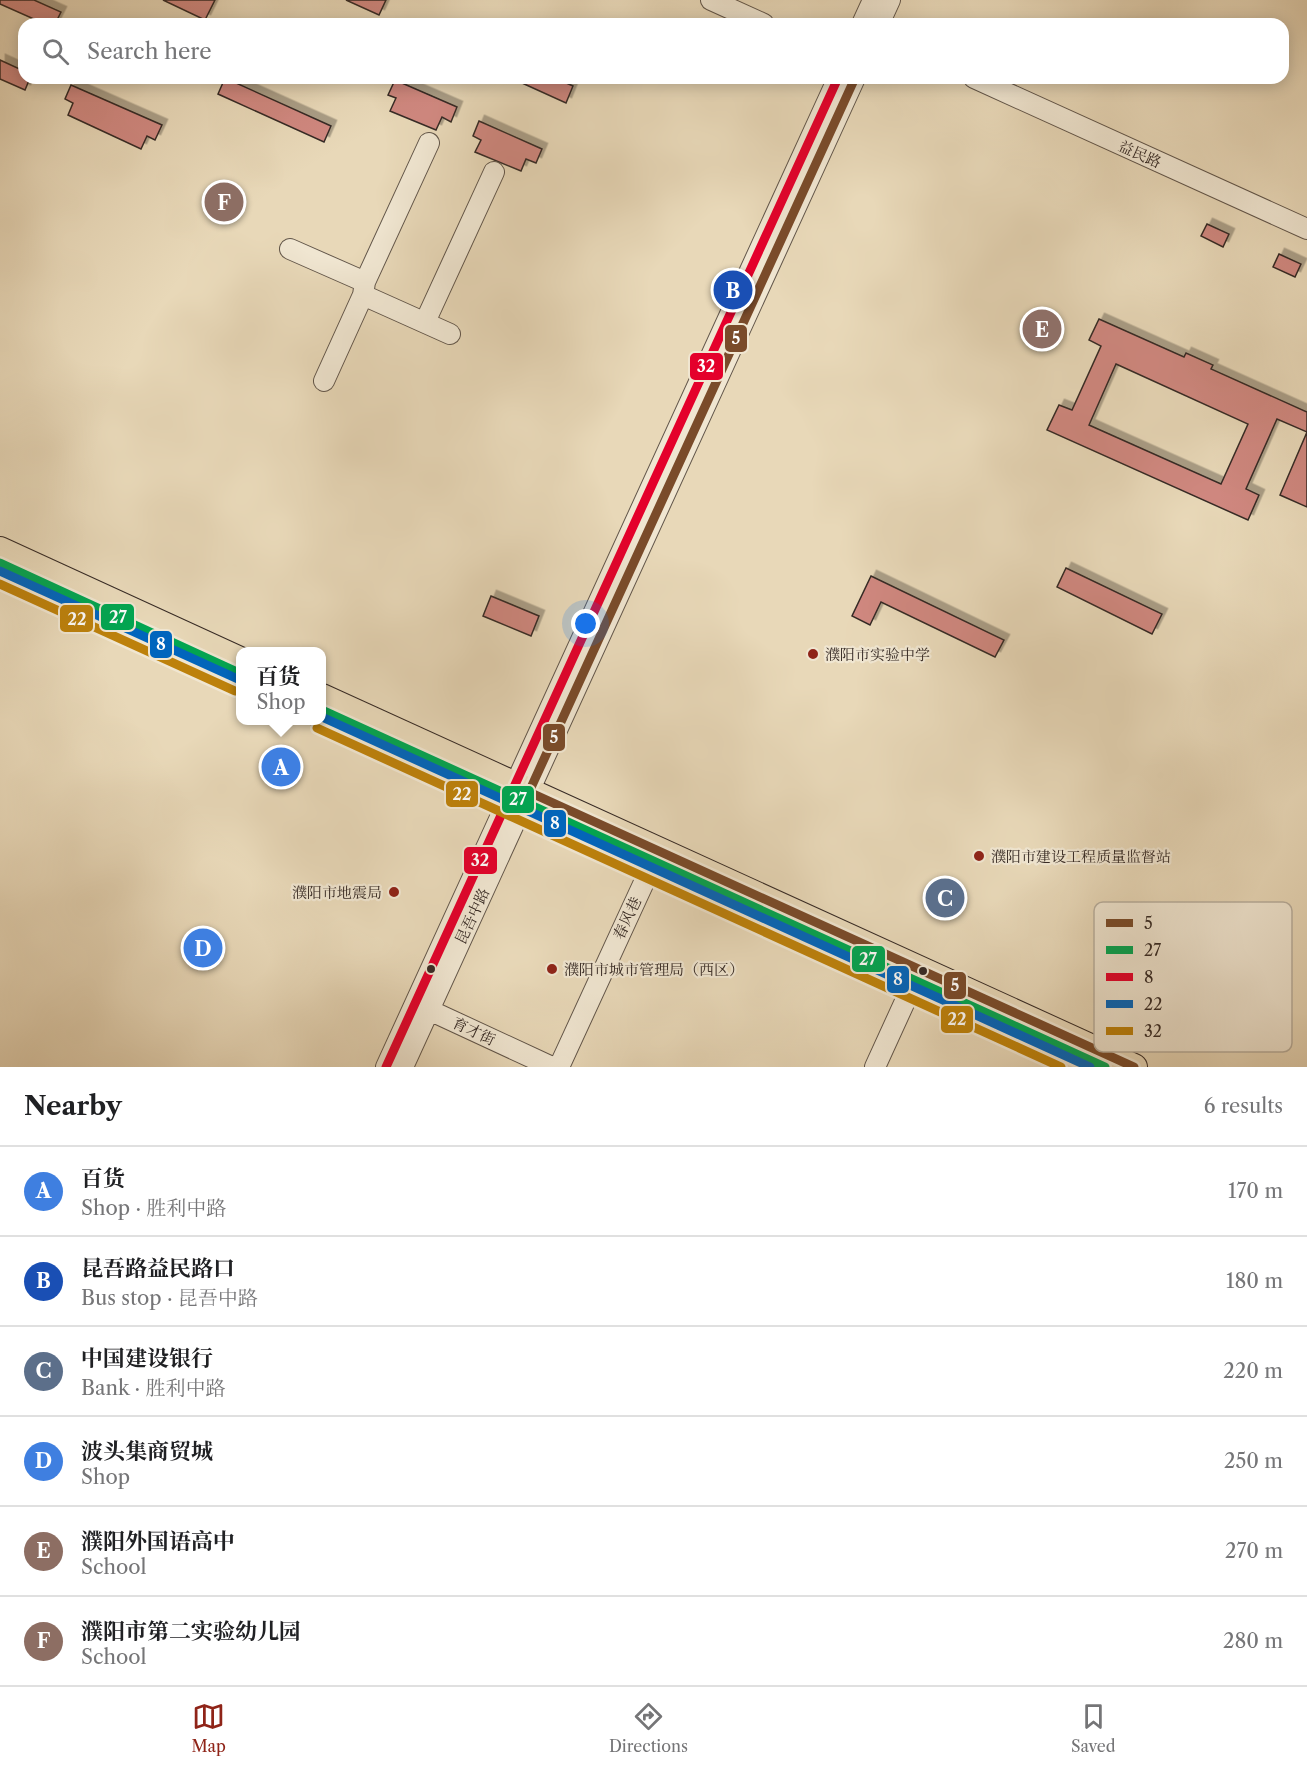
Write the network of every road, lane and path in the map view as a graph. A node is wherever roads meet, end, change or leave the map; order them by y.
1 (711, 0) edge
2 (873, 0) edge
3 (890, 0) edge
4 (751, 18) edge
5 (865, 18) edge
6 (882, 18) edge
7 (835, 84) edge
8 (852, 84) edge
9 (987, 84) edge
10 (429, 143) dead end
11 (494, 172) dead end
12 (1307, 229) edge
13 (290, 249) dead end
14 (364, 289) junction
15 (425, 322) junction
16 (450, 334) dead end
17 (324, 381) dead end
18 (0, 550) edge
19 (0, 571) edge
20 (236, 658) edge
21 (236, 678) edge
22 (326, 700) edge
23 (326, 719) edge
24 (518, 797) junction
25 (651, 867) junction
26 (912, 986) junction
27 (429, 1010) junction
28 (1094, 1049) edge
29 (1100, 1052) edge
30 (386, 1067) edge
31 (403, 1067) edge
32 (552, 1067) edge
33 (559, 1067) edge
34 (875, 1067) edge
35 (1090, 1067) edge
36 (1134, 1067) edge

1 - 4 street
2 - 5 street
3 - 6 street
7 - 24 street, 昆吾中路
8 - 24 street, 昆吾中路
9 - 12 street, 益民路
10 - 14 street
11 - 15 street
13 - 14 street
14 - 15 street
14 - 17 street
15 - 16 street
18 - 20 main road
19 - 21 main road
22 - 24 main road
23 - 24 main road
24 - 25 main road
24 - 27 street, 昆吾中路
24 - 28 main road
24 - 30 street, 昆吾中路
25 - 26 main road
25 - 33 street, 春风巷
26 - 34 street
26 - 35 main road
27 - 31 street, 昆吾中路
27 - 32 street, 育才街
29 - 36 main road

